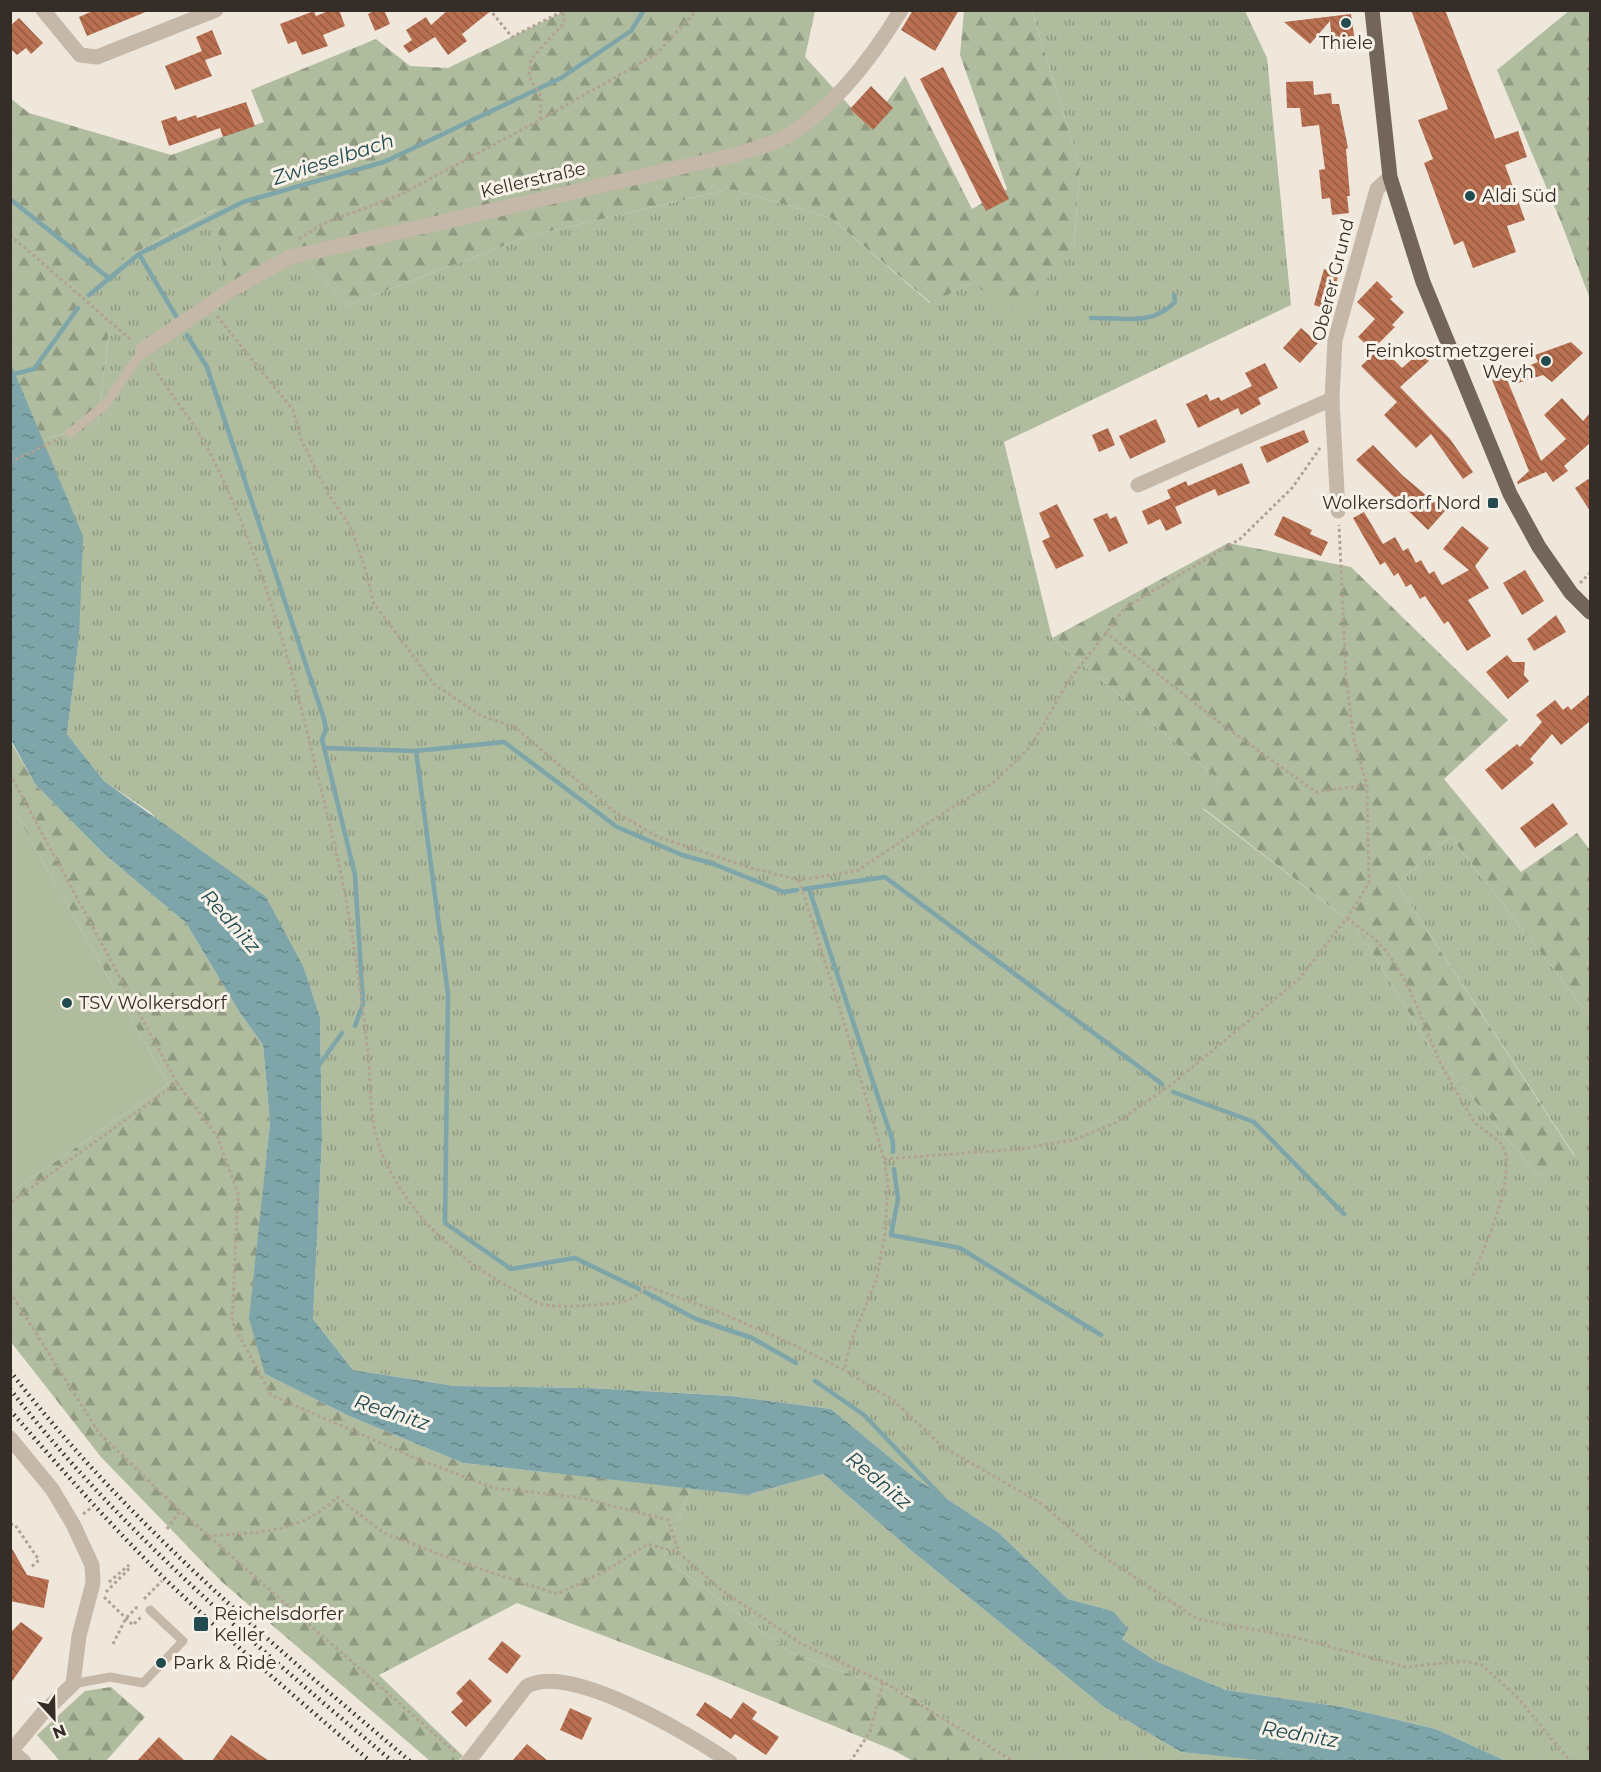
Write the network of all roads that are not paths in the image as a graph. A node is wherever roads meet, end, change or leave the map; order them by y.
1 (43, 10) edge
2 (216, 10) edge
3 (901, 10) edge
4 (1372, 10) edge
5 (1390, 177) junction
6 (143, 350) joint
7 (1332, 399) junction
8 (70, 433) dead end
9 (1138, 486) dead end
10 (1338, 512) road end
11 (1590, 612) edge
12 (10, 1438) edge
13 (150, 1610) road end
14 (73, 1684) junction
15 (11, 1750) edge
16 (462, 1758) edge
17 (24, 1761) edge
18 (730, 1761) edge

1 - 2 street
3 - 6 street, Kellerstraße
4 - 5 main road
5 - 7 street, Oberer Grund
5 - 11 main road
6 - 8 lane
7 - 9 street
7 - 10 street, Oberer Grund
12 - 14 street
13 - 14 lane
14 - 15 street
15 - 17 street
16 - 18 street

